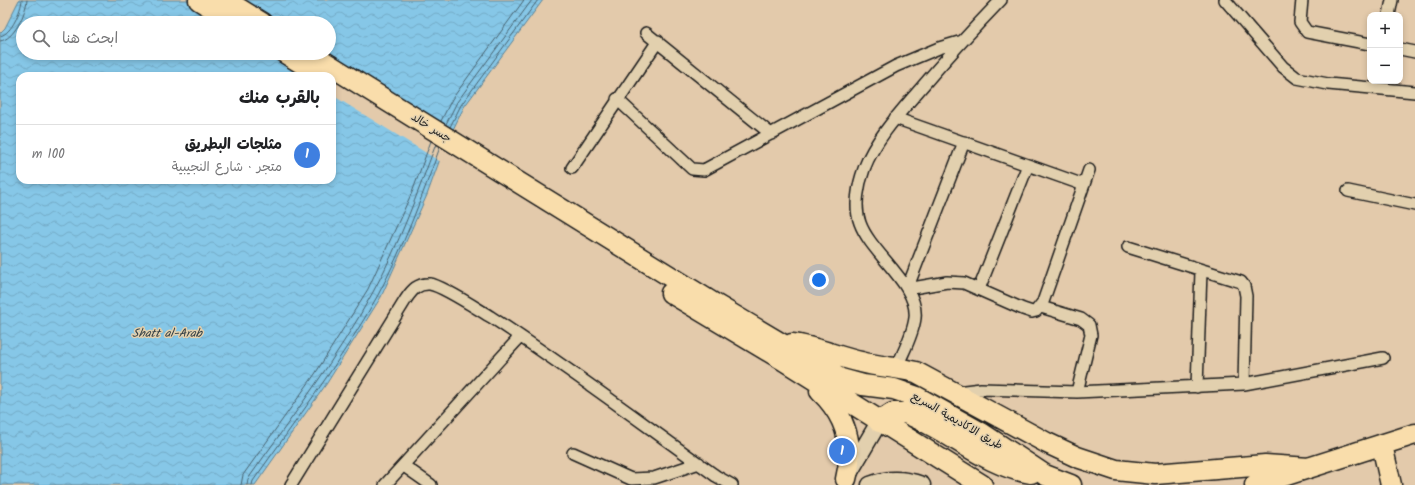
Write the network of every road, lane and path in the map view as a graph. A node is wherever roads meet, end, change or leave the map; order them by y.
1 (199, 0) edge
2 (225, 0) edge
3 (1001, 0) edge
4 (1225, 0) edge
5 (1302, 0) edge
6 (1392, 0) edge
7 (1390, 12) edge
8 (225, 16) edge
9 (251, 16) edge
10 (646, 33) dead end
11 (658, 41) junction
12 (959, 42) junction
13 (1367, 43) edge
14 (1403, 50) edge
15 (1415, 52) edge
16 (296, 60) edge
17 (321, 60) edge
18 (316, 72) edge
19 (336, 84) edge
20 (1415, 92) edge
21 (617, 99) junction
22 (895, 118) junction
23 (771, 134) junction
24 (964, 142) junction
25 (1028, 165) junction
26 (572, 168) dead end
27 (1089, 170) dead end
28 (1084, 184) junction
29 (1348, 191) dead end
30 (1415, 205) edge
31 (548, 208) junction
32 (1128, 247) dead end
33 (1201, 271) junction
34 (907, 289) junction
35 (979, 289) junction
36 (1040, 307) junction
37 (711, 310) junction
38 (520, 336) junction
39 (779, 342) junction
40 (1383, 358) dead end
41 (897, 367) junction
42 (795, 368) junction
43 (1244, 384) junction
44 (1197, 387) junction
45 (1078, 392) junction
46 (954, 393) junction
47 (879, 422) junction
48 (1415, 434) edge
49 (1382, 445) junction
50 (573, 453) dead end
51 (698, 463) junction
52 (404, 466) junction
53 (1309, 468) junction
54 (1045, 475) junction
55 (844, 482) edge
56 (291, 485) edge
57 (385, 485) edge
58 (431, 485) edge
59 (731, 485) edge
60 (870, 485) edge
61 (922, 485) edge
62 (982, 485) edge
63 (1071, 485) edge
64 (1255, 485) edge
65 (1391, 485) edge

1 - 8 highway
2 - 9 highway
3 - 12 street
4 - 20 street
5 - 13 street
6 - 7 street
10 - 11 street
11 - 21 street
11 - 23 street
12 - 22 street
12 - 23 street
14 - 15 street
16 - 18 highway
17 - 31 highway, جسر خالد
19 - 31 highway, جسر خالد
21 - 23 street
21 - 26 street
22 - 24 street
22 - 34 street
24 - 25 street
24 - 34 street
25 - 28 street
25 - 35 street
27 - 28 street
28 - 36 street
29 - 30 street
31 - 37 highway
32 - 33 street
33 - 43 street
33 - 44 street
34 - 35 street
34 - 41 street
35 - 36 street
36 - 45 street
37 - 39 highway, طريق الاكاديمية السريع
37 - 42 highway
38 - 51 street
38 - 52 street
38 - 56 street
39 - 41 highway
39 - 54 highway, طريق الاكاديمية السريع
40 - 43 street
41 - 46 highway
42 - 47 highway
42 - 55 highway
43 - 44 street
44 - 45 street
45 - 46 street
46 - 53 highway
47 - 54 highway
47 - 55 main road
47 - 62 highway
48 - 49 highway
49 - 53 highway
49 - 65 highway
50 - 51 street
51 - 59 street
52 - 57 street
52 - 58 street
53 - 64 highway
54 - 63 highway, طريق الاكاديمية السريع
60 - 61 main road

